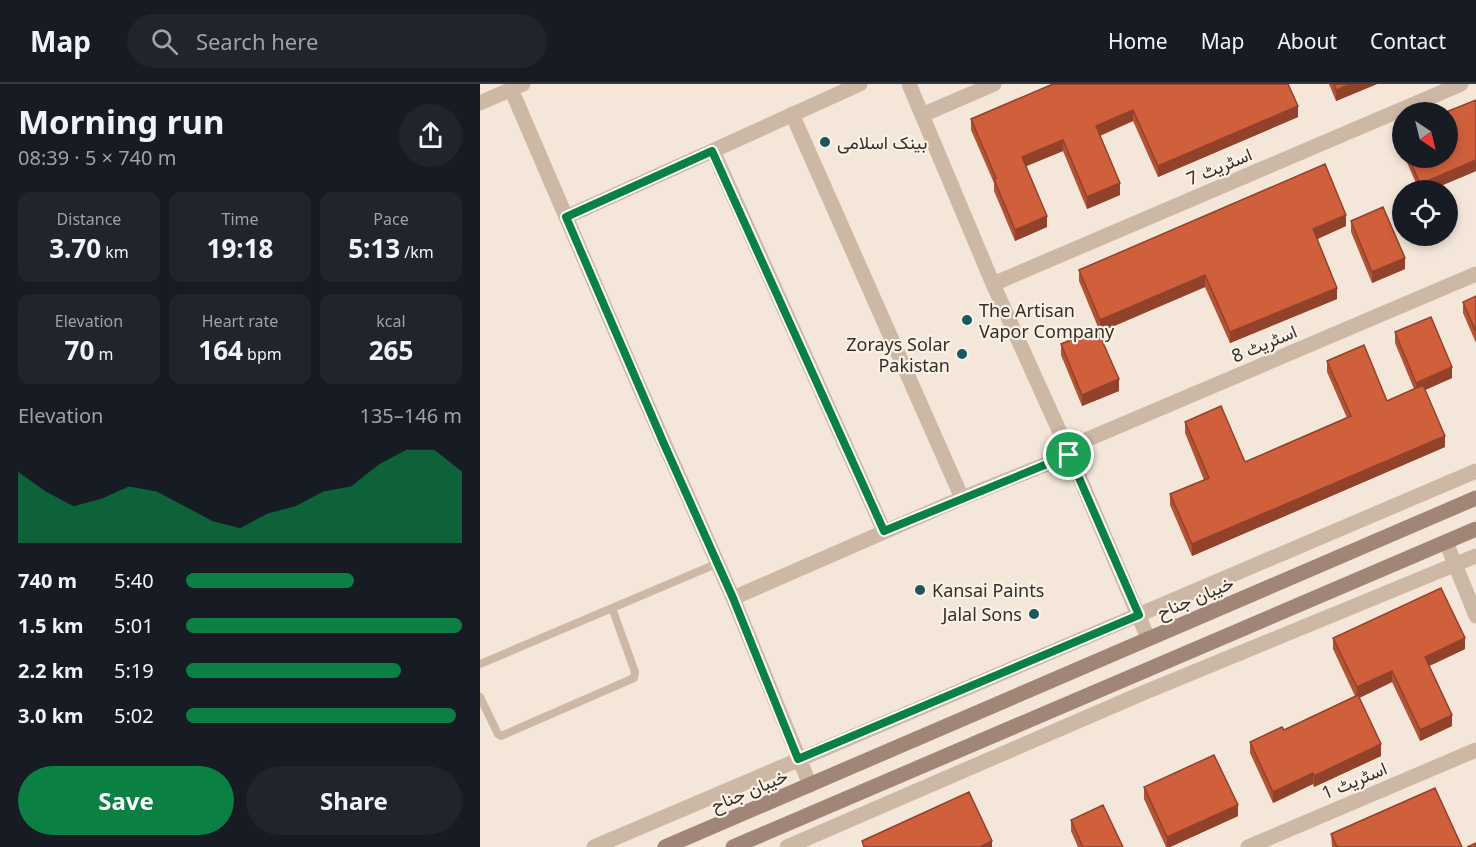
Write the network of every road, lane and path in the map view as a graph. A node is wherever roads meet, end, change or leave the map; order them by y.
1 (860, 84) edge
2 (909, 84) edge
3 (994, 84) edge
4 (1461, 84) edge
5 (517, 87) edge
6 (480, 103) edge
7 (792, 114) junction
8 (922, 115) junction
9 (712, 151) junction
10 (566, 217) junction
11 (1476, 274) edge
12 (993, 284) junction
13 (1068, 451) junction
14 (1476, 471) edge
15 (962, 498) junction
16 (1476, 498) edge
17 (1476, 529) edge
18 (884, 531) junction
19 (1446, 542) junction
20 (1476, 556) edge
21 (716, 564) junction
22 (1455, 565) junction
23 (733, 598) junction
24 (612, 608) junction
25 (1139, 615) junction
26 (1476, 616) edge
27 (1148, 638) junction
28 (480, 664) edge
29 (480, 697) edge
30 (1476, 750) edge
31 (798, 759) junction
32 (810, 785) junction
33 (594, 847) edge
34 (665, 847) edge
35 (733, 847) edge
36 (787, 847) edge
37 (1248, 847) edge

1 - 7 street
2 - 8 street
3 - 8 street
4 - 12 street, اسٹریٹ 7
5 - 6 street
5 - 10 street
7 - 9 street
7 - 15 street
8 - 12 street
9 - 10 street
9 - 18 street
10 - 21 street
11 - 13 street, اسٹریٹ 8
12 - 13 street
13 - 15 street, اسٹریٹ 8
13 - 25 street
14 - 25 street
15 - 18 street, اسٹریٹ 8
16 - 27 main road, خیبان جناح
17 - 19 main road
18 - 23 street, اسٹریٹ 8
19 - 22 street
19 - 35 main road
20 - 22 street
21 - 23 street
21 - 24 lane
22 - 26 street
22 - 36 street
23 - 31 street
24 - 28 lane
24 - 29 lane
25 - 27 street
25 - 31 street
27 - 32 main road, خیبان جناح
30 - 37 street, اسٹریٹ 1
31 - 32 street
31 - 33 street
32 - 34 main road, خیبان جناح

